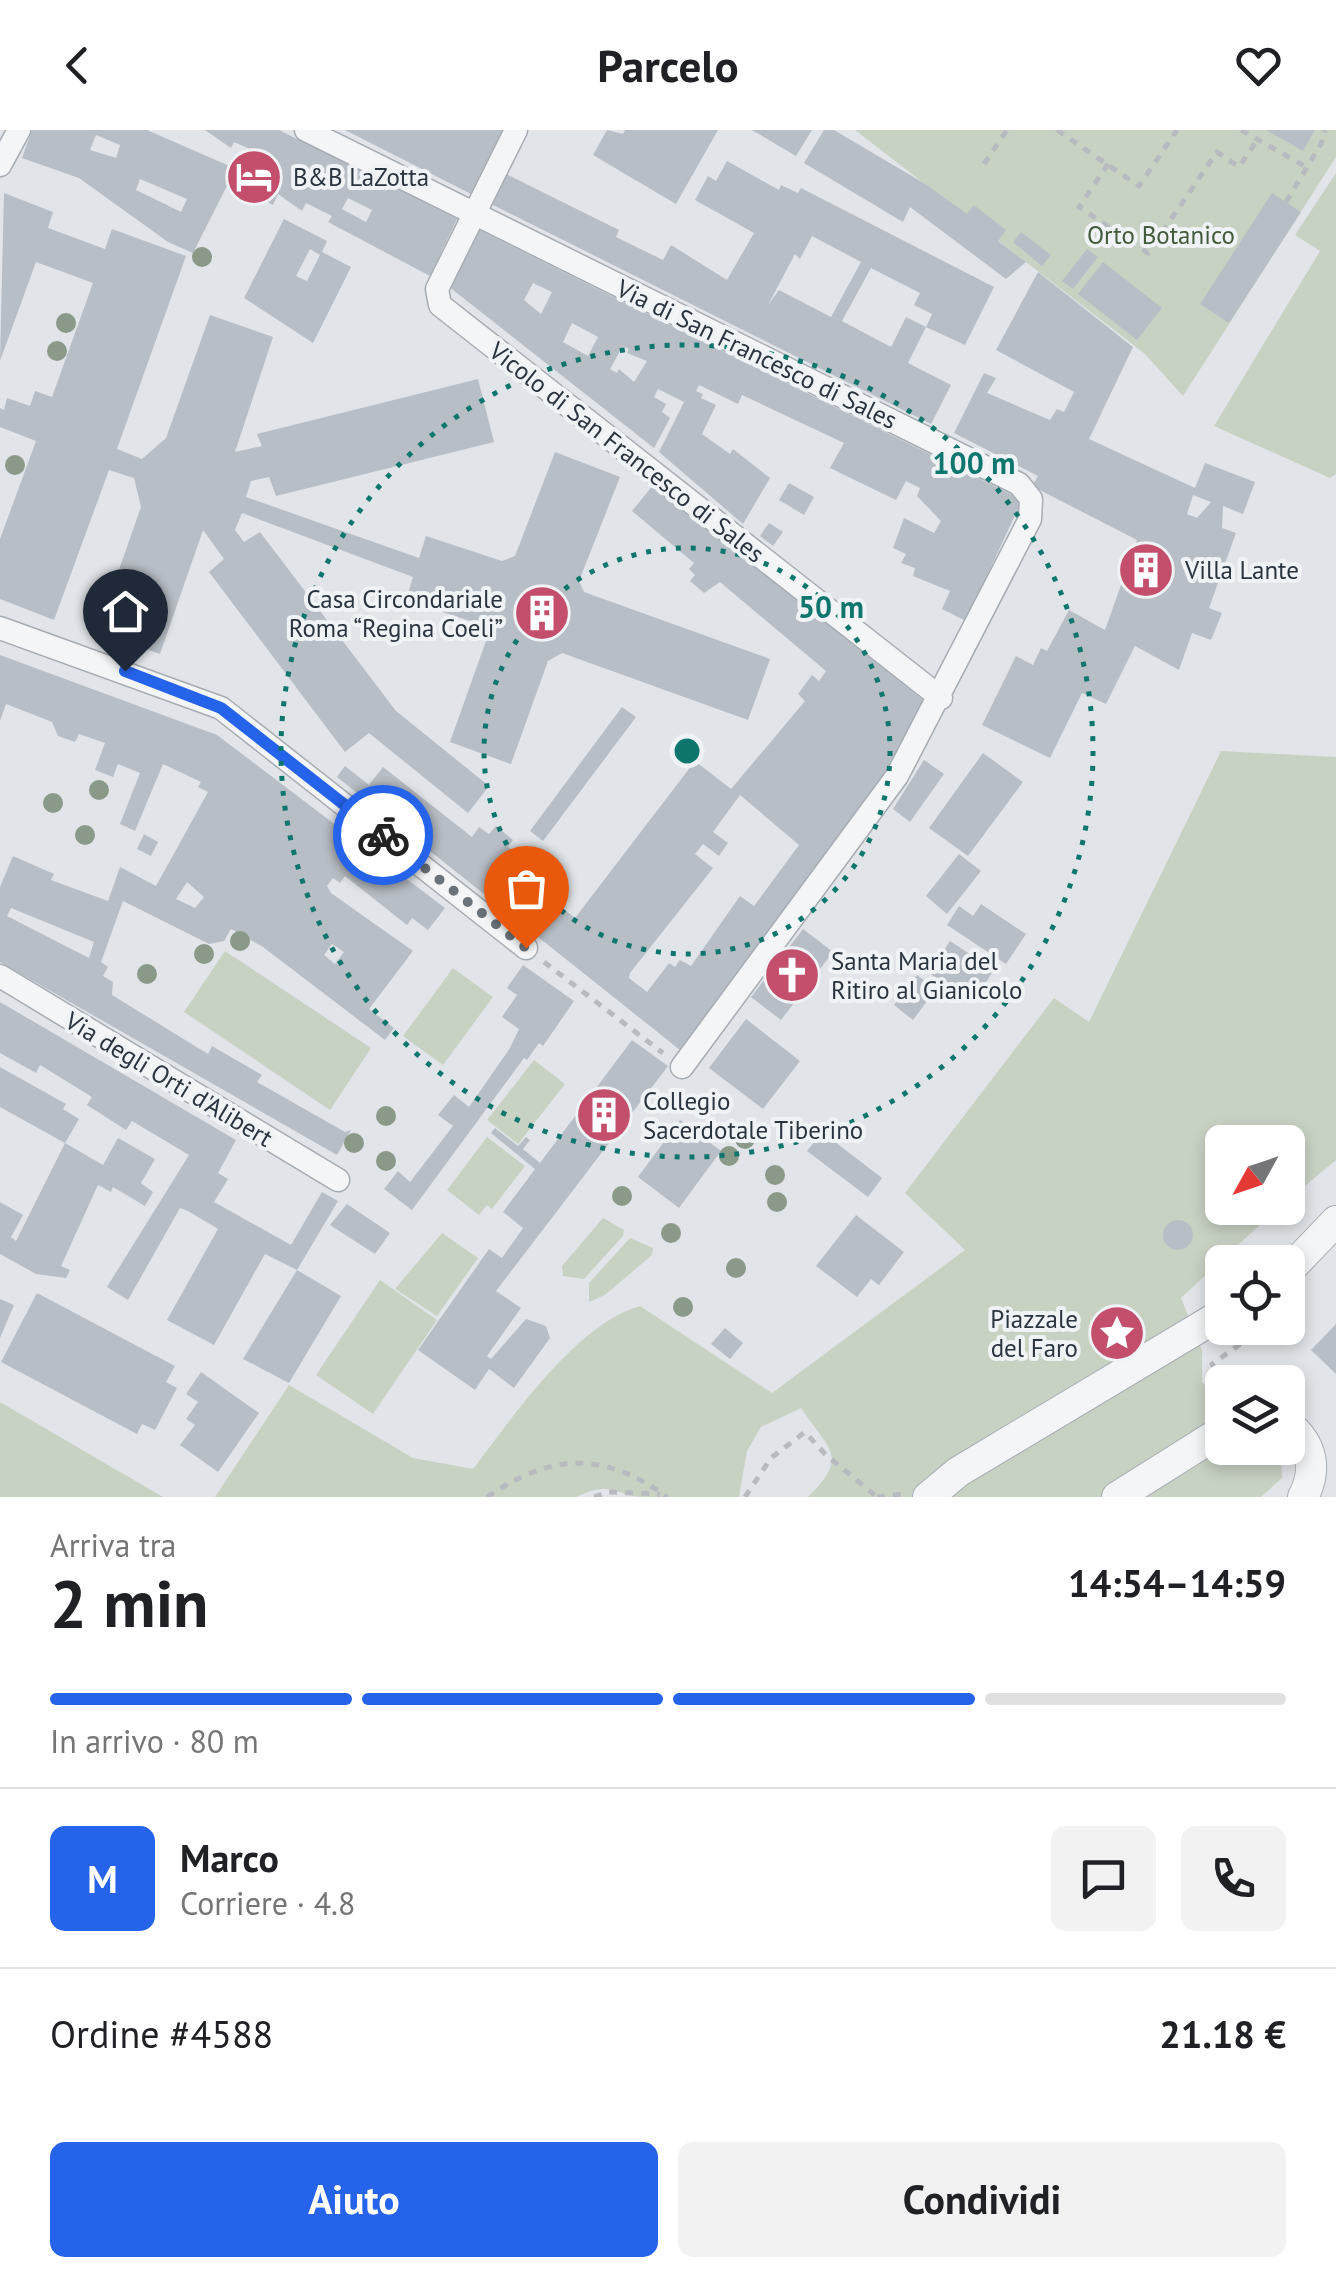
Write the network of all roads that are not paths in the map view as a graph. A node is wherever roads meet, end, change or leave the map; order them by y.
1 (7, 130) edge
2 (19, 130) edge
3 (306, 130) edge
4 (516, 130) edge
5 (0, 152) edge
6 (0, 165) edge
7 (474, 212) junction
8 (0, 628) edge
9 (941, 698) junction
10 (526, 948) road end
11 (0, 976) edge
12 (682, 1068) road end
13 (338, 1180) dead end
14 (1336, 1221) edge
15 (1305, 1254) edge
16 (1205, 1324) edge
17 (1205, 1442) edge
18 (1305, 1445) edge
19 (928, 1497) edge
20 (1117, 1497) edge
21 (1303, 1497) edge

1 - 5 street
2 - 6 street
3 - 7 street, Via di San Francesco di Sales
4 - 7 street, Vicolo di San Francesco di Sales
7 - 9 street, Vicolo di San Francesco di Sales
7 - 9 street, Via di San Francesco di Sales
8 - 10 street
9 - 12 street, Via di San Francesco di Sales
11 - 13 street, Via degli Orti d'Alibert
14 - 15 street
16 - 19 street
17 - 20 street
18 - 21 street

